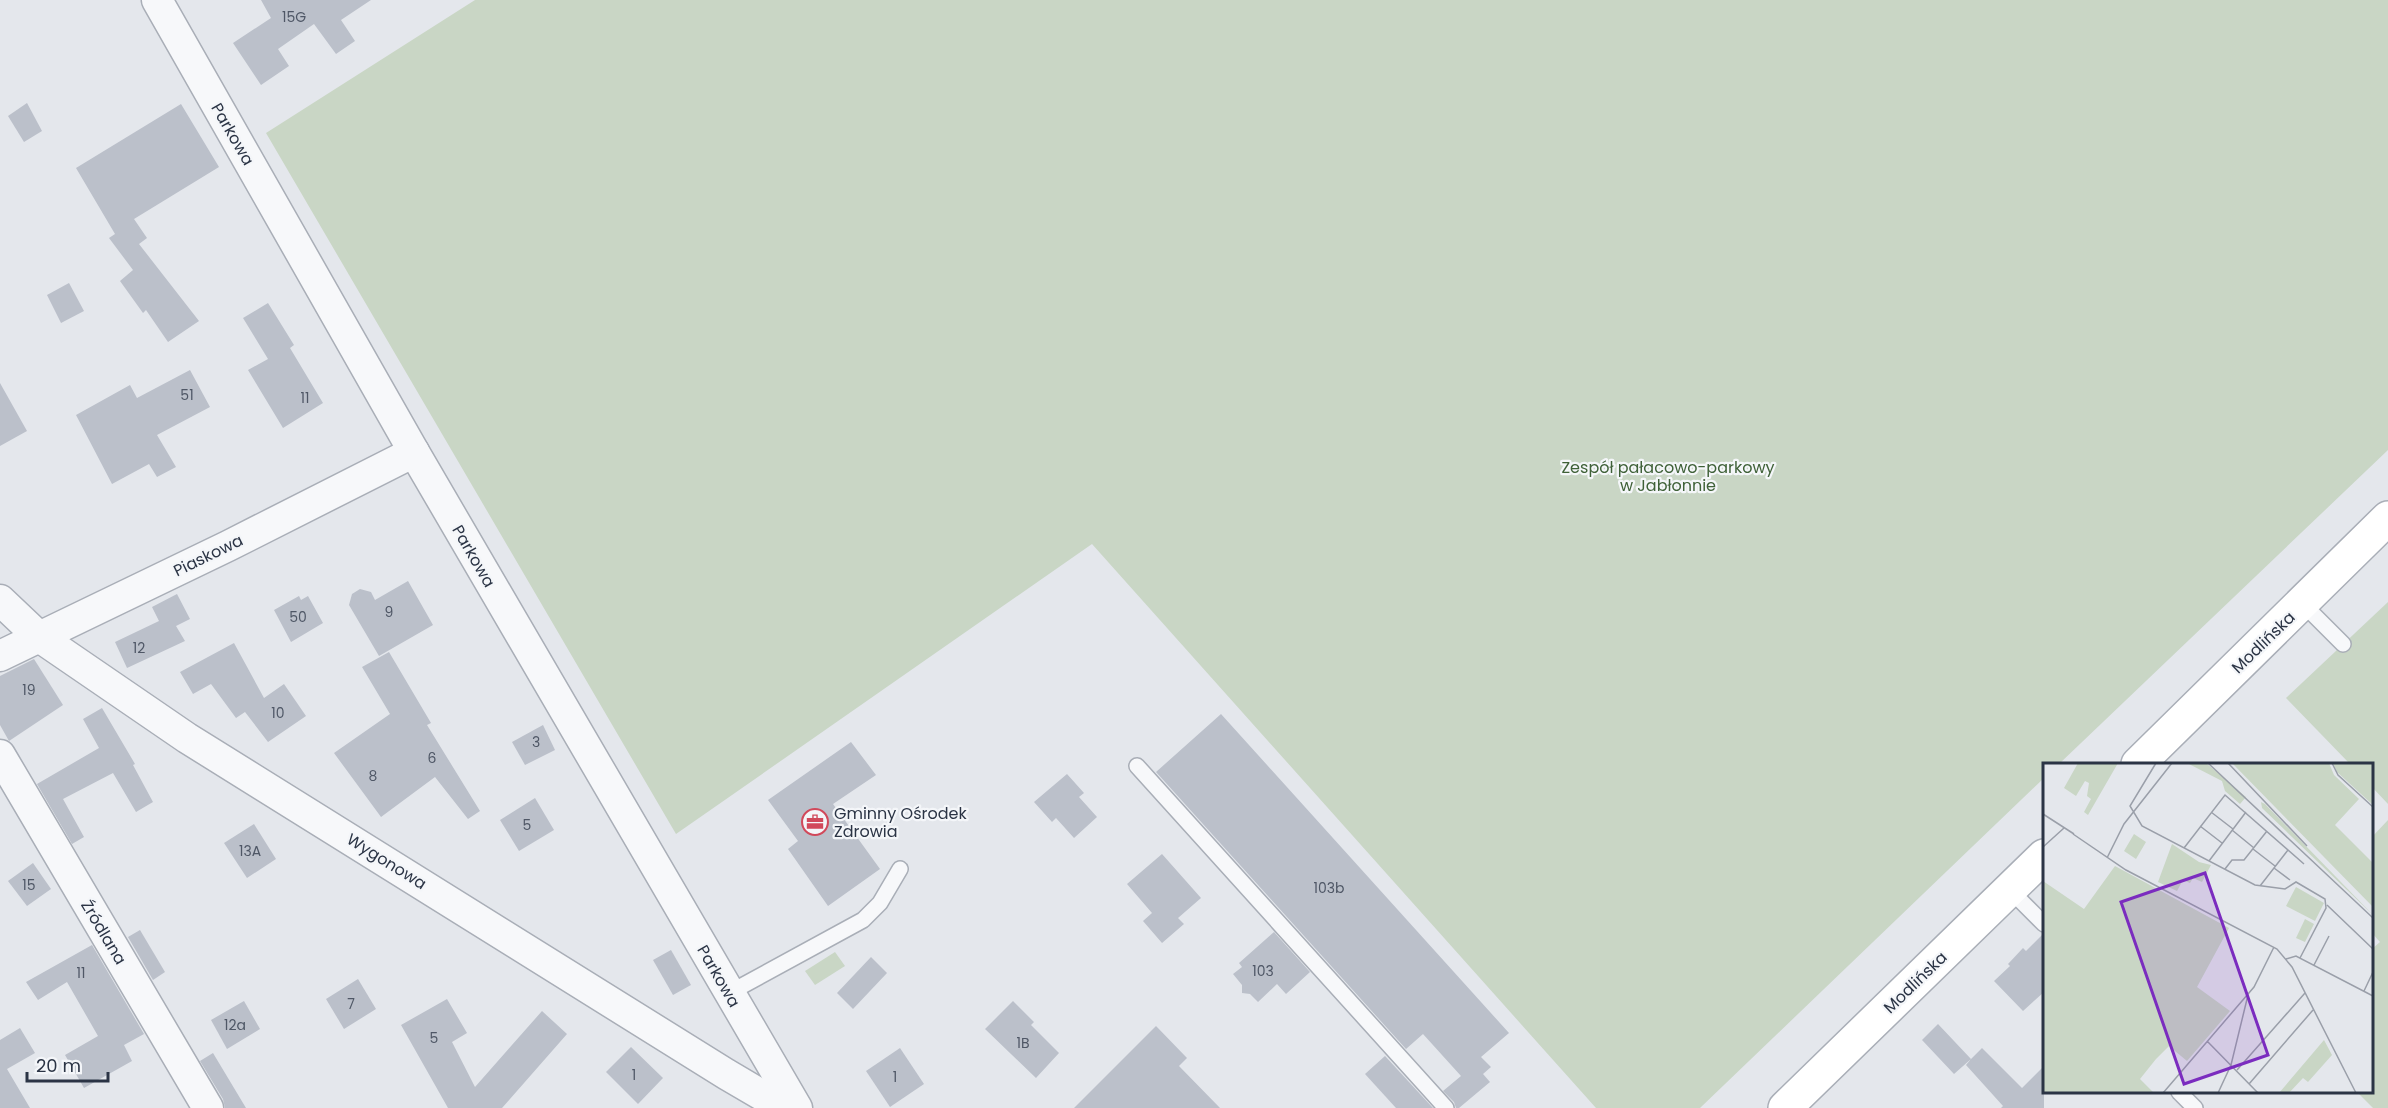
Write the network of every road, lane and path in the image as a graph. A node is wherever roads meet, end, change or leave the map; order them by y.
1 (157, 0) edge
2 (414, 452) junction
3 (2388, 518) edge
4 (0, 600) edge
5 (2302, 603) junction
6 (38, 636) junction
7 (2343, 644) dead end
8 (0, 656) edge
9 (0, 755) edge
10 (2140, 763) edge
11 (1137, 766) dead end
12 (2043, 857) edge
13 (900, 869) dead end
14 (2010, 890) junction
15 (2043, 923) edge
16 (729, 993) junction
17 (2180, 1093) edge
18 (208, 1108) edge
19 (784, 1108) edge
20 (797, 1108) edge
21 (1446, 1108) edge
22 (1785, 1108) edge
23 (2195, 1108) edge

1 - 2 street, Parkowa
2 - 6 street, Piaskowa
2 - 16 street, Parkowa
3 - 5 main road, Modlińska
4 - 6 street, Wygonowa
5 - 7 lane
5 - 10 main road, Modlińska
6 - 8 street, Piaskowa
6 - 19 street, Wygonowa
9 - 18 street, Źródlana
11 - 21 lane
12 - 14 main road, Modlińska
13 - 16 lane
14 - 15 lane
14 - 22 main road, Modlińska
16 - 20 street, Parkowa
17 - 23 lane

